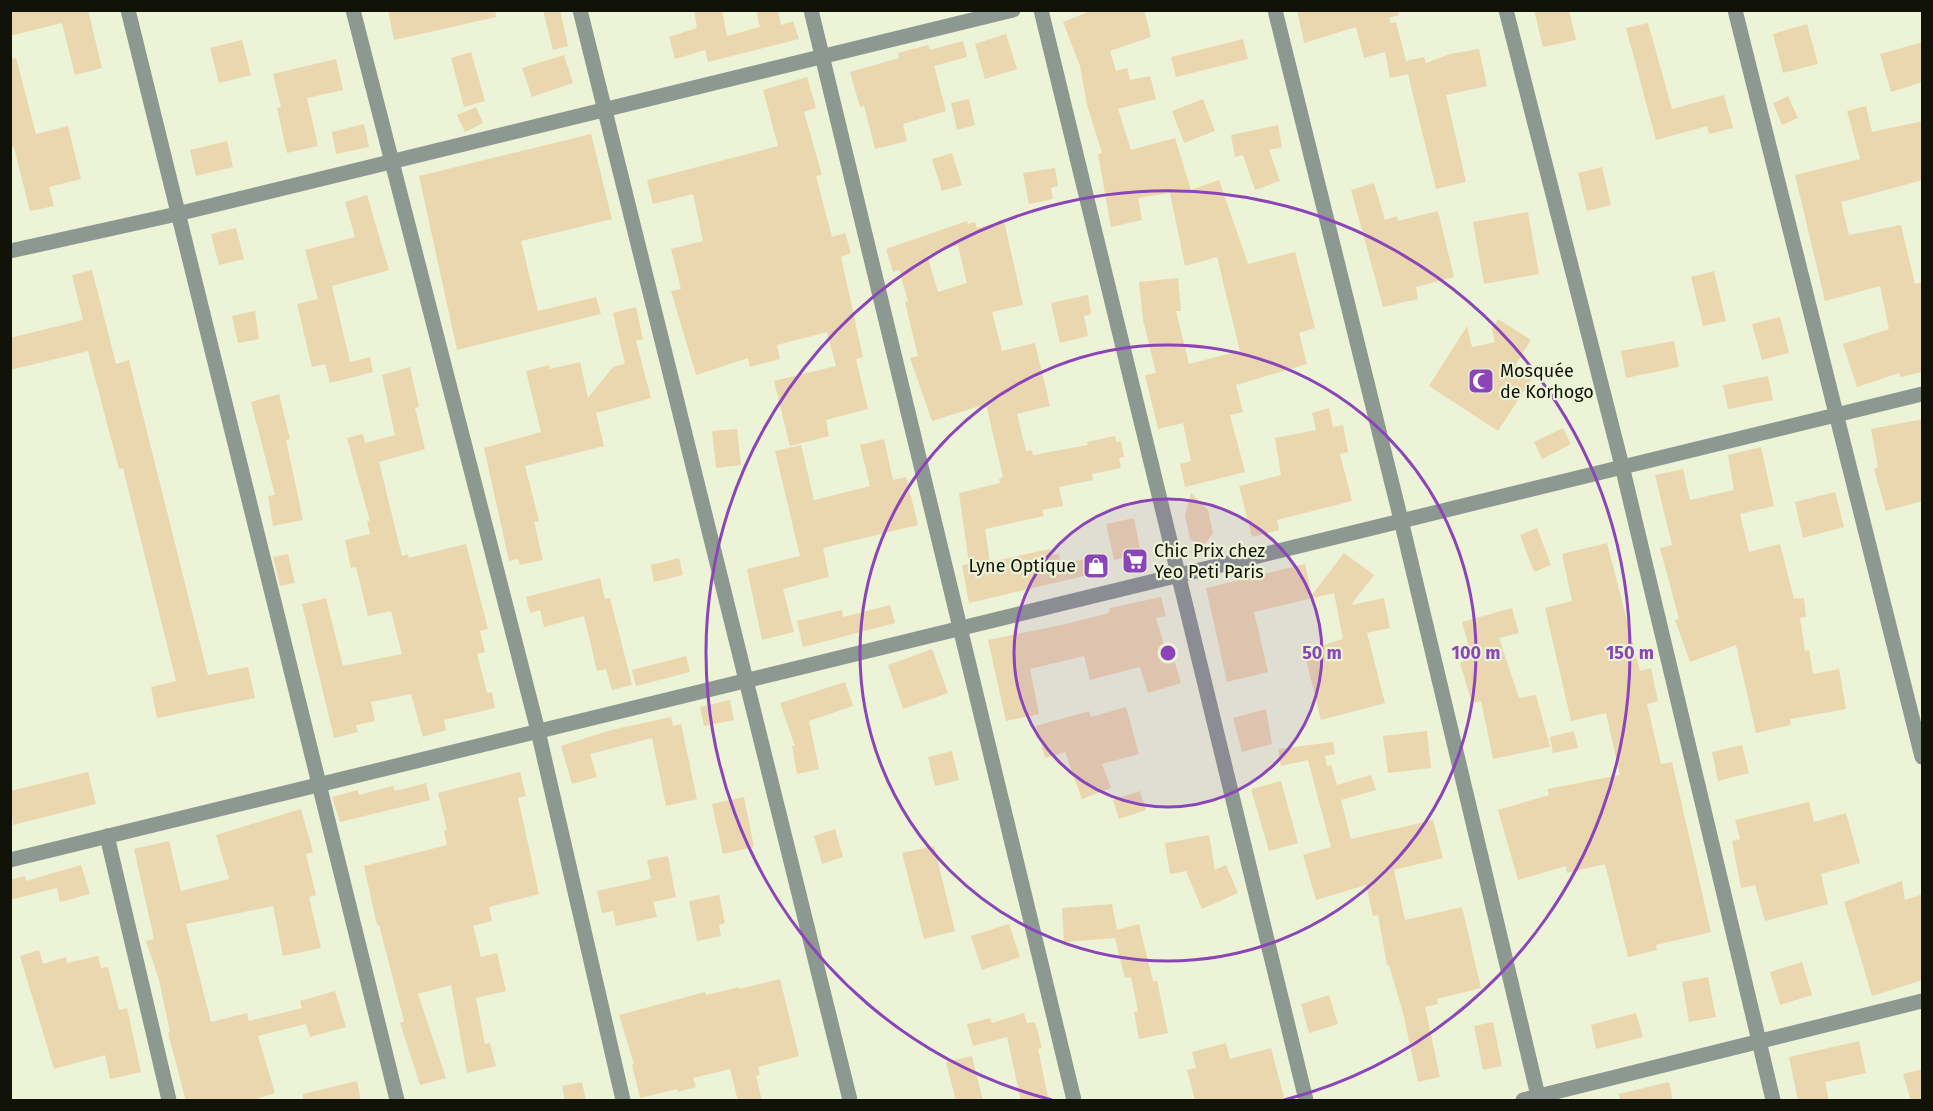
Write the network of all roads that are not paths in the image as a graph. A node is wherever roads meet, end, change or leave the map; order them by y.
1 (128, 10) edge
2 (353, 10) edge
3 (580, 10) edge
4 (811, 10) edge
5 (1013, 10) edge
6 (1041, 10) edge
7 (1275, 10) edge
8 (1506, 10) edge
9 (1735, 10) edge
10 (822, 56) junction
11 (604, 110) junction
12 (391, 162) junction
13 (177, 214) junction
14 (10, 251) edge
15 (1923, 394) edge
16 (1837, 414) junction
17 (1622, 466) junction
18 (1401, 520) junction
19 (1178, 575) junction
20 (960, 628) junction
21 (746, 680) junction
22 (538, 731) junction
23 (1923, 757) edge
24 (319, 783) junction
25 (107, 836) junction
26 (10, 860) edge
27 (1923, 1001) edge
28 (1760, 1040) junction
29 (1533, 1099) edge
30 (169, 1101) edge
31 (397, 1101) edge
32 (623, 1101) edge
33 (850, 1101) edge
34 (1074, 1101) edge
35 (1306, 1101) edge
36 (1773, 1101) edge

1 - 13 street
2 - 12 street
3 - 11 street
4 - 10 street
5 - 10 street
6 - 19 street
7 - 18 street
8 - 17 street
9 - 16 street
10 - 11 street
10 - 20 street
11 - 12 street
11 - 21 street
12 - 13 street
12 - 22 street
13 - 14 street
13 - 24 street
15 - 16 street
16 - 17 street
16 - 23 street
17 - 18 street
17 - 28 street
18 - 19 street
18 - 29 street
19 - 20 street
19 - 35 street
20 - 21 street
20 - 34 street
21 - 22 street
21 - 33 street
22 - 24 street
22 - 32 street
24 - 25 street
24 - 31 street
25 - 26 street
25 - 30 street
27 - 28 street
28 - 29 street
28 - 36 street

